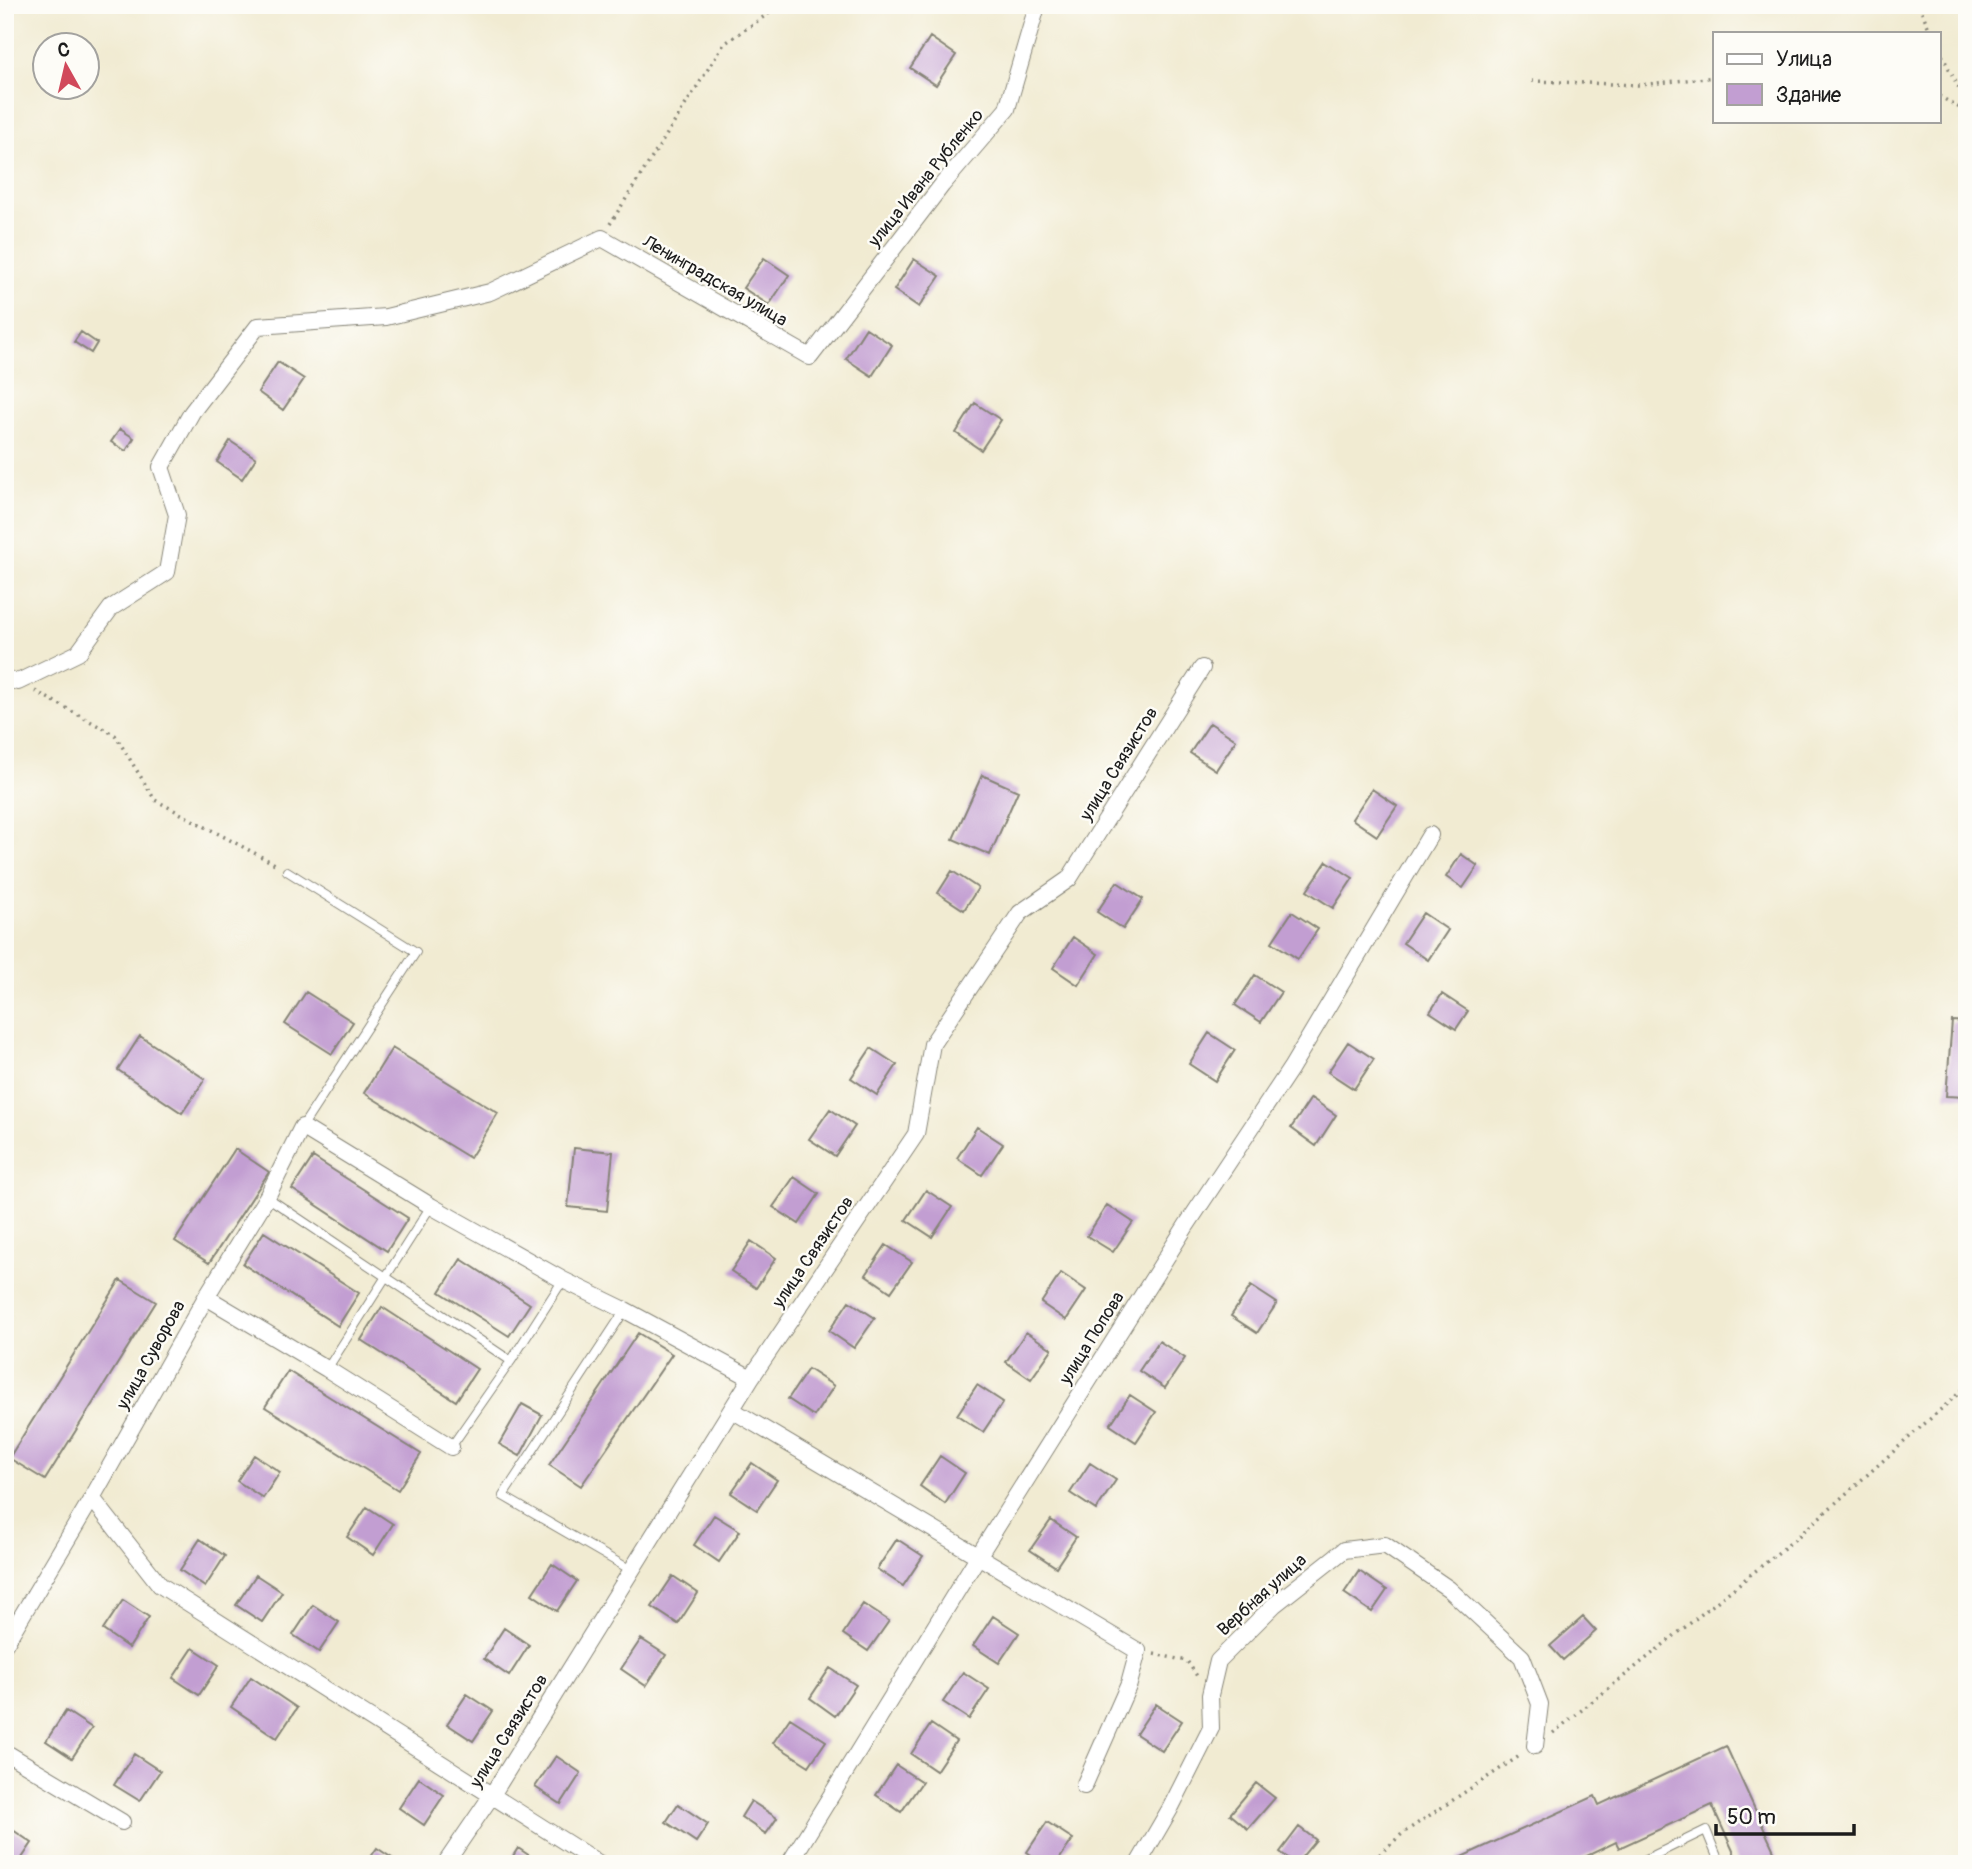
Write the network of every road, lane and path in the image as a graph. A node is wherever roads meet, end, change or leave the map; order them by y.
1 (781, 5) edge
2 (1036, 5) edge
3 (1919, 5) edge
4 (1931, 32) edge
5 (1940, 51) edge
6 (1713, 77) edge
7 (1532, 81) dead end
8 (1940, 97) edge
9 (1967, 104) edge
10 (1967, 112) edge
11 (602, 238) junction
12 (810, 357) joint
13 (1202, 668) dead end
14 (12, 680) edge
15 (1430, 835) dead end
16 (287, 871) joint
17 (302, 1127) junction
18 (267, 1197) junction
19 (431, 1206) junction
20 (385, 1277) junction
21 (563, 1280) junction
22 (206, 1297) junction
23 (625, 1310) junction
24 (510, 1362) junction
25 (327, 1370) junction
26 (751, 1378) junction
27 (1967, 1386) edge
28 (732, 1409) junction
29 (451, 1447) joint
30 (92, 1498) junction
31 (979, 1555) junction
32 (631, 1570) junction
33 (5, 1644) edge
34 (1138, 1651) junction
35 (1210, 1695) junction
36 (1535, 1746) junction
37 (5, 1752) edge
38 (1084, 1786) dead end
39 (492, 1795) junction
40 (122, 1822) dead end
41 (445, 1864) edge
42 (600, 1864) edge
43 (789, 1864) edge
44 (1138, 1864) edge
45 (1370, 1864) edge
46 (1636, 1864) edge
47 (1720, 1864) edge

1 - 11 path
2 - 12 street, улица Ивана Рубленко
3 - 4 path
5 - 9 path
6 - 7 path
8 - 10 path
11 - 12 street, Ленинградская улица
11 - 14 street
13 - 26 street, улица Связистов
14 - 16 path
15 - 31 street, улица Попова
16 - 17 lane
17 - 18 street
17 - 19 street
18 - 20 lane
18 - 22 street
19 - 20 lane
19 - 21 street
20 - 24 lane
20 - 25 lane
21 - 23 street
21 - 24 lane
22 - 25 street, улица Суворова
22 - 30 street, улица Суворова
23 - 26 street
23 - 32 lane
24 - 29 lane
25 - 29 street, улица Суворова
26 - 28 street, улица Связистов
27 - 36 path
28 - 31 street
28 - 32 street, улица Связистов
30 - 33 street, улица Суворова
30 - 39 street
31 - 34 street
31 - 43 street, улица Попова
32 - 39 street, улица Связистов
34 - 35 path
34 - 38 street
35 - 36 street, Вербная улица
35 - 44 street, Вербная улица
36 - 45 path
37 - 40 street
39 - 41 street, улица Связистов
39 - 42 street
46 - 47 lane

